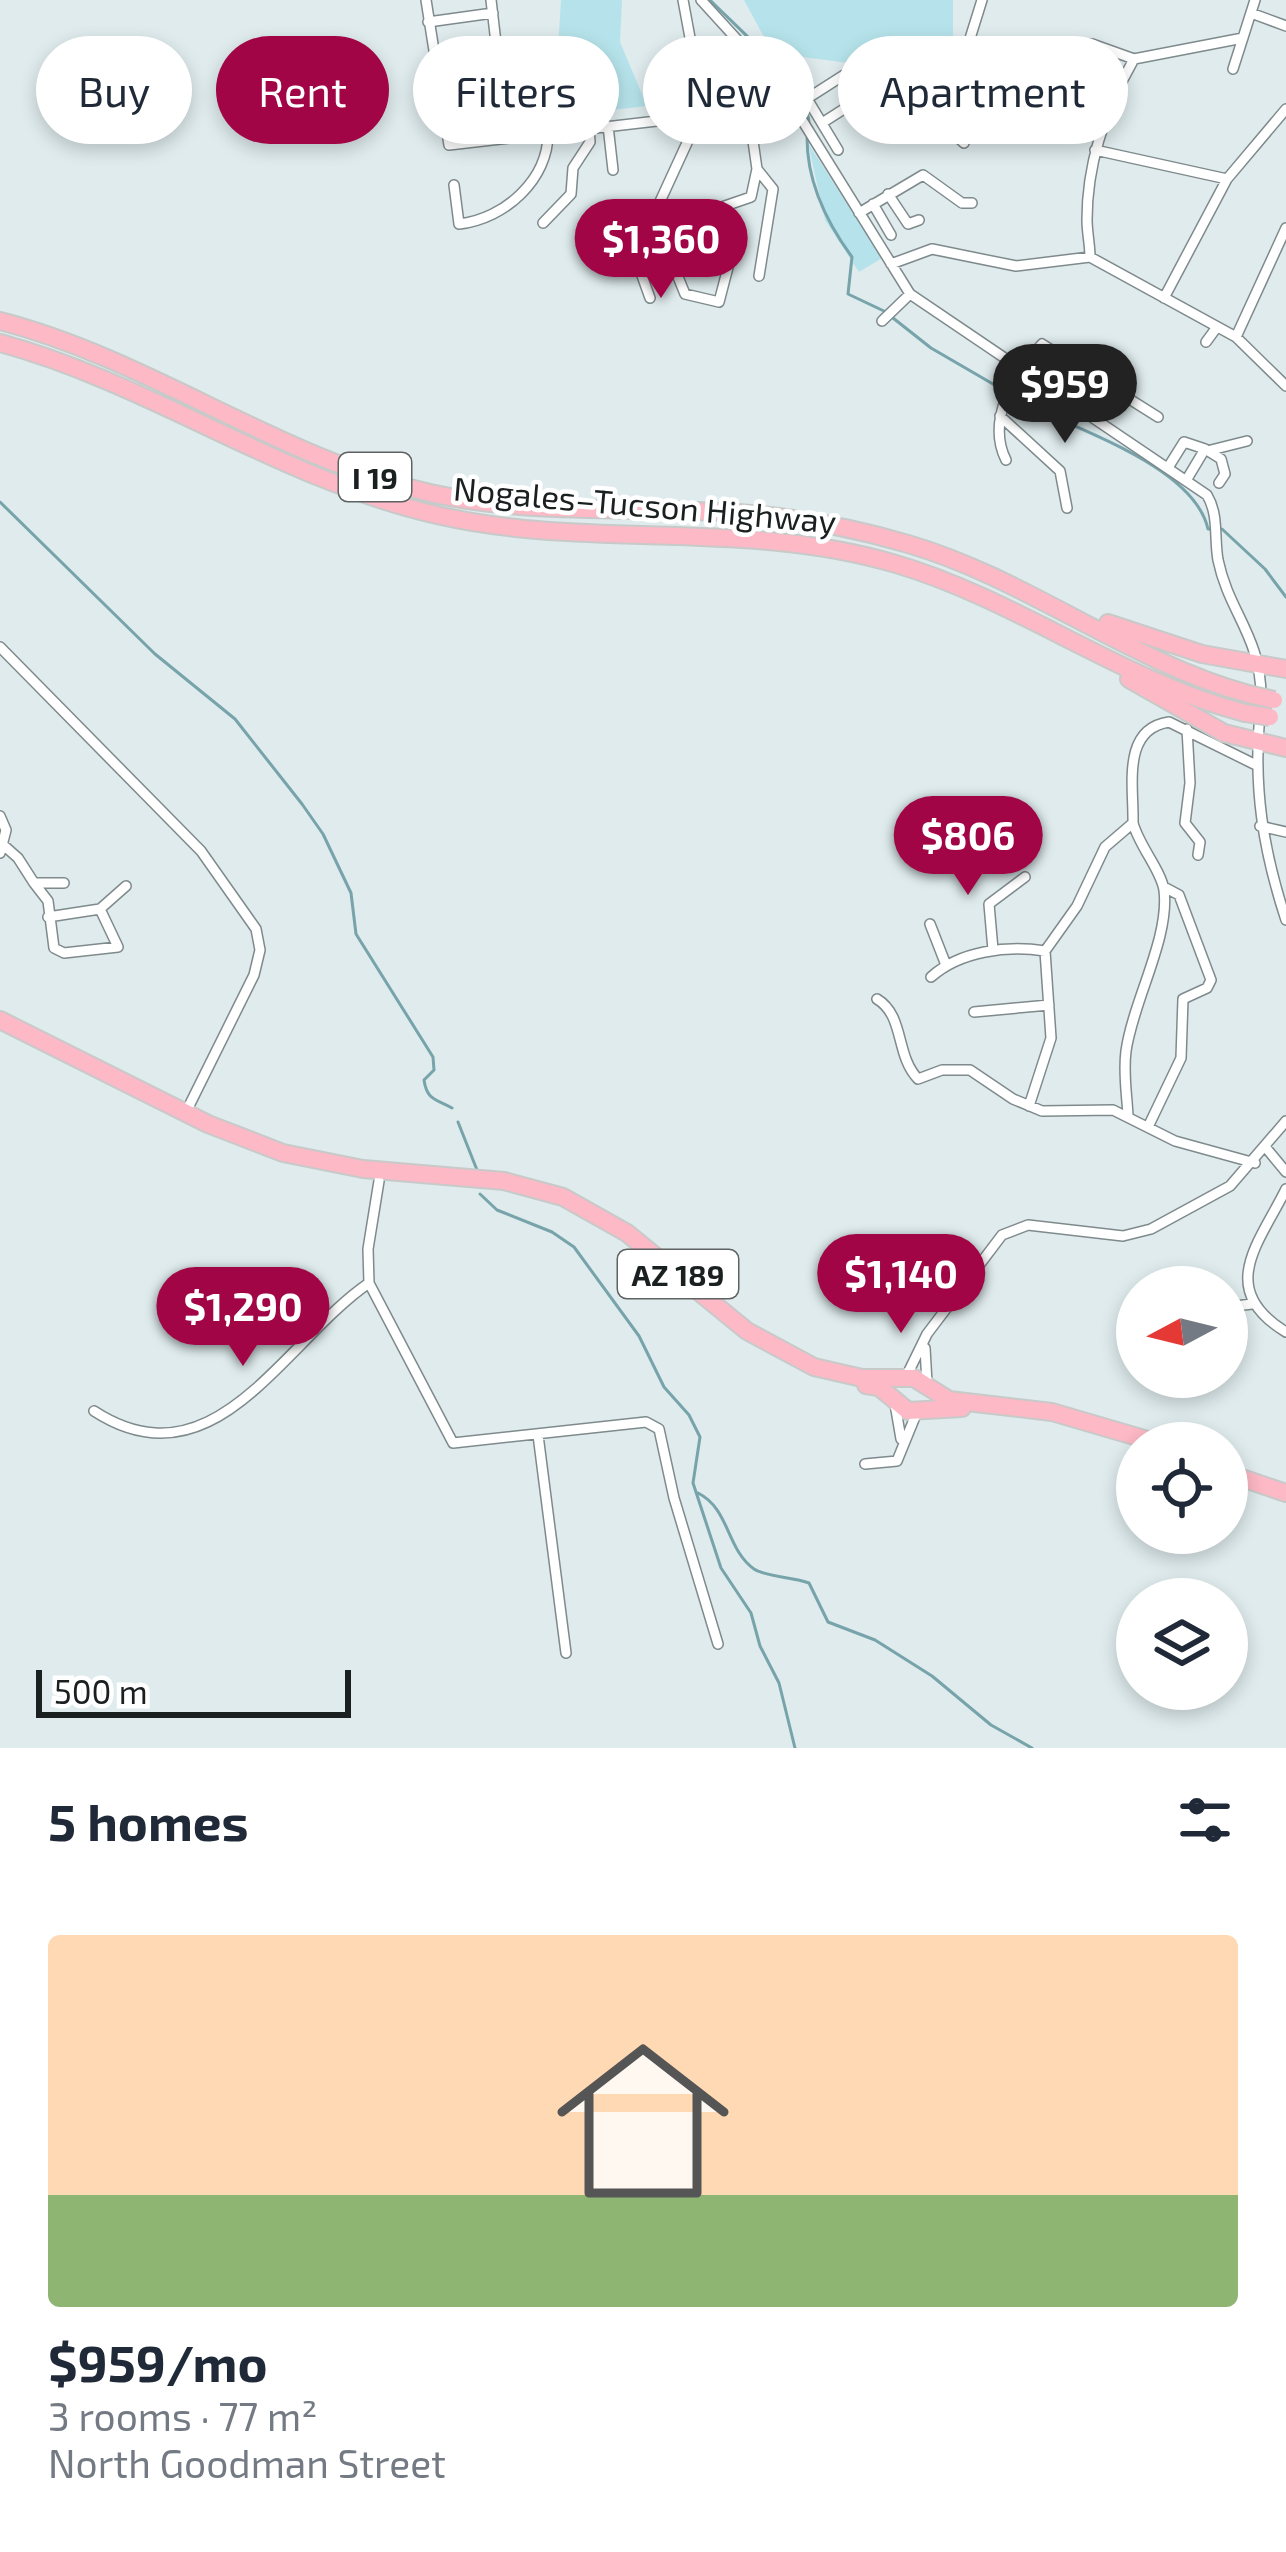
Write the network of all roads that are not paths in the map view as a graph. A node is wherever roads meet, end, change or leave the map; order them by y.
1 (426, 0) edge
2 (491, 0) edge
3 (701, 0) edge
4 (982, 0) edge
5 (1256, 0) edge
6 (685, 2) edge
7 (493, 13) junction
8 (1251, 13) junction
9 (428, 22) junction
10 (1286, 26) edge
11 (430, 36) edge
12 (496, 36) edge
13 (691, 36) edge
14 (734, 36) edge
15 (970, 36) edge
16 (1243, 38) junction
17 (1128, 55) edge
18 (1134, 58) junction
19 (1233, 69) dead end
20 (814, 108) edge
21 (1286, 109) edge
22 (838, 112) edge
23 (822, 122) junction
24 (830, 135) junction
25 (814, 138) edge
26 (817, 143) junction
27 (546, 144) edge
28 (589, 144) edge
29 (610, 144) edge
30 (687, 144) edge
31 (754, 144) edge
32 (1095, 150) junction
33 (838, 151) dead end
34 (613, 170) dead end
35 (758, 170) junction
36 (1227, 178) junction
37 (454, 185) dead end
38 (888, 194) junction
39 (971, 203) dead end
40 (873, 204) junction
41 (859, 213) junction
42 (916, 222) dead end
43 (543, 223) dead end
44 (1286, 228) edge
45 (891, 235) dead end
46 (639, 248) junction
47 (1281, 256) edge
48 (1090, 257) junction
49 (891, 264) junction
50 (758, 276) dead end
51 (910, 294) junction
52 (650, 298) dead end
53 (1164, 298) junction
54 (0, 321) edge
55 (882, 321) dead end
56 (1217, 327) junction
57 (1236, 337) junction
58 (1206, 342) dead end
59 (0, 344) edge
60 (1022, 373) junction
61 (1286, 386) edge
62 (1000, 416) junction
63 (1158, 417) dead end
64 (1247, 441) dead end
65 (1208, 449) junction
66 (1006, 460) dead end
67 (1169, 466) junction
68 (1187, 479) junction
69 (1219, 483) dead end
70 (1067, 508) dead end
71 (1018, 586) junction
72 (1025, 617) junction
73 (0, 647) edge
74 (1259, 664) junction
75 (1286, 669) edge
76 (1247, 704) junction
77 (1279, 710) edge
78 (1187, 729) junction
79 (1257, 743) junction
80 (1286, 748) edge
81 (1256, 765) junction
82 (0, 816) edge
83 (1133, 823) junction
84 (1260, 826) junction
85 (1286, 832) edge
86 (2, 847) edge
87 (1198, 855) dead end
88 (1025, 877) dead end
89 (34, 883) junction
90 (64, 884) dead end
91 (127, 886) dead end
92 (1164, 886) junction
93 (100, 909) junction
94 (48, 916) junction
95 (1286, 920) edge
96 (930, 924) dead end
97 (993, 950) junction
98 (1045, 951) junction
99 (946, 965) junction
100 (932, 977) dead end
101 (877, 999) dead end
102 (1049, 1005) junction
103 (974, 1012) dead end
104 (0, 1020) edge
105 (0, 1031) edge
106 (113, 1087) junction
107 (1029, 1106) junction
108 (186, 1113) junction
109 (1128, 1116) junction
110 (1286, 1121) edge
111 (1148, 1127) junction
112 (253, 1148) junction
113 (1267, 1149) junction
114 (1255, 1162) junction
115 (1286, 1172) edge
116 (379, 1181) junction
117 (459, 1181) junction
118 (1286, 1189) edge
119 (1276, 1208) junction
120 (1286, 1216) edge
121 (369, 1283) junction
122 (1248, 1304) edge
123 (1252, 1304) junction
124 (934, 1326) junction
125 (1286, 1332) edge
126 (792, 1362) junction
127 (901, 1378) junction
128 (926, 1379) junction
129 (894, 1403) junction
130 (94, 1411) dead end
131 (918, 1412) junction
132 (1116, 1428) edge
133 (538, 1435) junction
134 (1116, 1437) edge
135 (902, 1445) junction
136 (865, 1464) dead end
137 (1248, 1485) edge
138 (1286, 1497) edge
139 (718, 1644) dead end
140 (566, 1653) dead end

1 - 9 street
2 - 7 street
3 - 14 street
4 - 15 street
5 - 8 street
6 - 13 street
7 - 9 street
7 - 12 street
8 - 10 street
8 - 16 street
9 - 11 street
16 - 18 street
16 - 19 street
17 - 18 street
18 - 32 street
20 - 23 street
21 - 36 street
22 - 23 street
23 - 24 street
24 - 26 street
24 - 33 street
25 - 26 street
26 - 41 street
27 - 37 street
28 - 43 street
29 - 34 street
30 - 46 street
31 - 35 street
32 - 36 street
32 - 48 street
35 - 46 street
35 - 50 street
36 - 53 street
38 - 39 street
38 - 40 street
38 - 42 street
40 - 41 street
40 - 45 street
41 - 49 street
44 - 47 street
46 - 52 street
47 - 57 street
48 - 49 street
48 - 53 street
49 - 51 street
51 - 55 street
51 - 60 street
53 - 56 street
54 - 71 highway, Nogales–Tucson Highway / I 19
56 - 57 street
56 - 58 street
57 - 61 street
59 - 72 highway, Nogales–Tucson Highway / I 19
60 - 62 street
60 - 63 street
60 - 67 street
62 - 66 street
62 - 70 street
64 - 65 street
65 - 67 street
65 - 68 street
65 - 69 street
67 - 68 street
68 - 74 street
71 - 74 highway
71 - 76 highway, Nogales–Tucson Highway / I 19
72 - 76 highway, Nogales–Tucson Highway / I 19
72 - 79 highway
73 - 108 street
74 - 75 highway
74 - 79 street
76 - 77 highway, Nogales–Tucson Highway / I 19, bridge
78 - 81 street
78 - 83 street
78 - 87 street
79 - 80 highway
79 - 81 street
81 - 84 street
82 - 86 street
83 - 92 street
83 - 98 street
84 - 85 street
84 - 95 street
86 - 89 street
88 - 97 street
89 - 90 street
89 - 94 street
91 - 93 street
92 - 109 street
92 - 111 street
93 - 94 street
93 - 94 street
96 - 99 street
97 - 98 street
97 - 99 street
98 - 102 street
99 - 100 street
101 - 107 street
102 - 103 street
102 - 107 street
104 - 108 highway
105 - 106 highway, AZ 189
106 - 108 highway
106 - 112 highway, AZ 189
107 - 109 street
108 - 112 highway
109 - 111 street
110 - 113 street
111 - 114 street
112 - 116 highway, AZ 189
112 - 117 highway, AZ 189
113 - 114 street
113 - 115 street
114 - 124 street
116 - 117 highway, AZ 189
116 - 121 street
117 - 126 highway, AZ 189
118 - 119 street
119 - 120 street
119 - 123 street
121 - 130 street
121 - 133 street
122 - 123 street
123 - 125 street
124 - 127 street
124 - 128 street
126 - 127 highway, AZ 189
126 - 129 highway, AZ 189
127 - 128 highway, AZ 189
127 - 129 highway
128 - 131 highway
128 - 132 highway, AZ 189
129 - 131 highway, AZ 189
129 - 135 street
131 - 134 highway, AZ 189
131 - 135 street
133 - 139 street
133 - 140 street
135 - 136 street
137 - 138 highway

